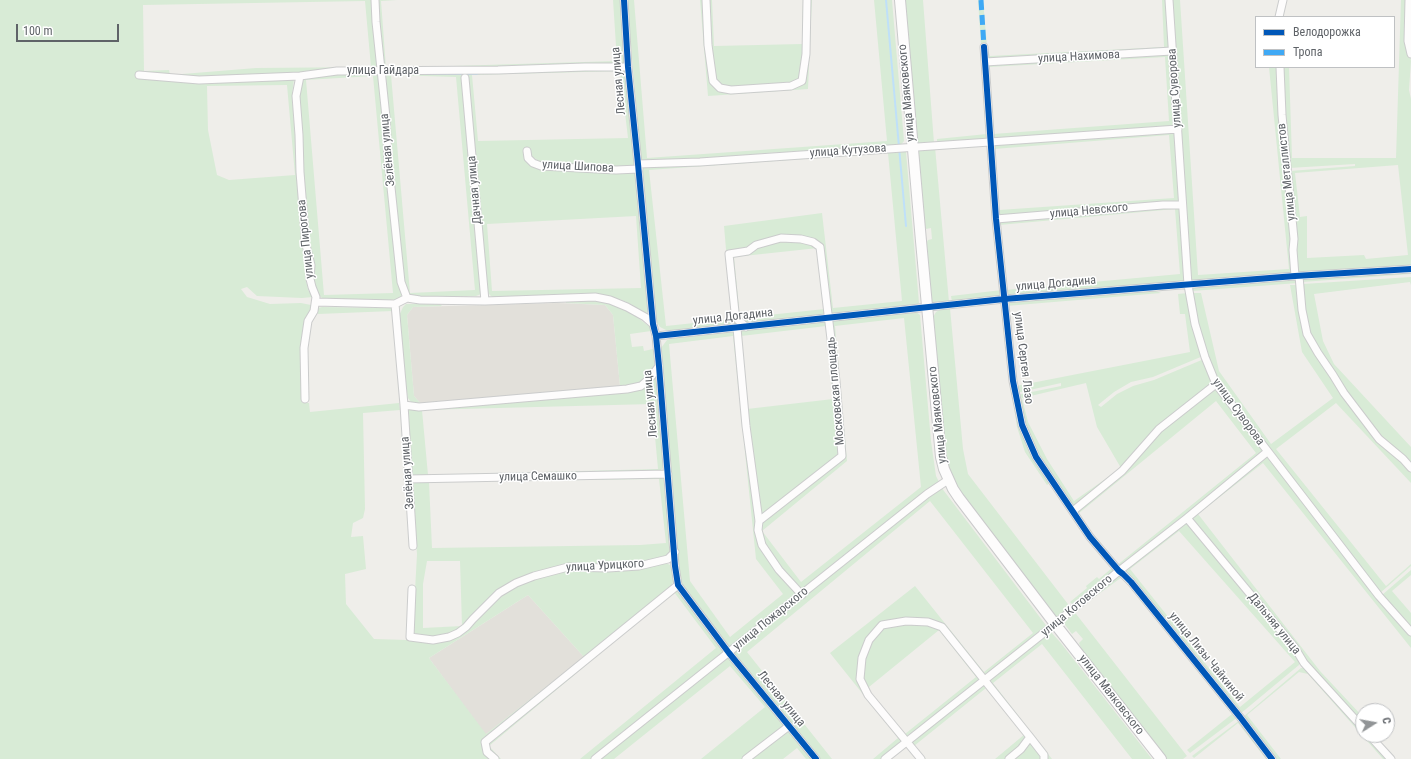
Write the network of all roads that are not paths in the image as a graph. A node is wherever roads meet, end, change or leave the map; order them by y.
1 (375, 0) edge
2 (624, 0) edge
3 (706, 0) edge
4 (807, 0) edge
5 (900, 0) edge
6 (1169, 0) edge
7 (1283, 0) edge
8 (1409, 0) edge
9 (1279, 16) edge
10 (984, 46) dead end
11 (1172, 51) junction
12 (1411, 54) edge
13 (985, 62) junction
14 (628, 67) junction
15 (1280, 68) edge
16 (381, 71) junction
17 (139, 75) dead end
18 (300, 76) junction
19 (465, 78) dead end
20 (1178, 129) junction
21 (990, 141) junction
22 (912, 147) junction
23 (527, 151) dead end
24 (639, 167) junction
25 (1182, 205) junction
26 (996, 219) junction
27 (1411, 269) edge
28 (1297, 276) junction
29 (1188, 285) junction
30 (407, 298) junction
31 (1004, 299) junction
32 (485, 301) junction
33 (316, 302) junction
34 (395, 304) junction
35 (927, 308) junction
36 (829, 318) junction
37 (653, 324) junction
38 (746, 327) junction
39 (737, 328) junction
40 (656, 336) junction
41 (658, 366) junction
42 (1216, 384) junction
43 (305, 399) dead end
44 (404, 405) junction
45 (1267, 452) junction
46 (1411, 468) edge
47 (668, 474) junction
48 (408, 480) junction
49 (948, 480) junction
50 (1073, 511) junction
51 (1187, 518) junction
52 (759, 521) junction
53 (413, 546) dead end
54 (675, 552) junction
55 (668, 559) junction
56 (676, 566) junction
57 (1118, 571) junction
58 (678, 585) junction
59 (412, 588) dead end
60 (802, 595) junction
61 (1055, 624) junction
62 (1411, 632) edge
63 (729, 653) junction
64 (984, 680) junction
65 (1355, 719) edge
66 (789, 726) junction
67 (1030, 737) junction
68 (906, 742) junction
69 (1376, 743) edge
70 (495, 759) edge
71 (595, 759) edge
72 (746, 759) edge
73 (816, 759) edge
74 (885, 759) edge
75 (921, 759) edge
76 (1009, 759) edge
77 (1044, 759) edge
78 (1161, 759) edge
79 (1272, 759) edge
80 (1391, 759) edge

1 - 16 street, Зелёная улица
2 - 14 street, Лесная улица
3 - 4 street
5 - 22 main road, улица Маяковского
6 - 11 street, улица Суворова
7 - 9 street
8 - 12 street
10 - 13 street, улица Сергея Лазо
11 - 13 street, улица Нахимова
11 - 20 street, улица Суворова
13 - 21 street, улица Сергея Лазо
14 - 16 street, улица Гайдара
14 - 24 street, Лесная улица
15 - 28 street, улица Металлистов
16 - 18 street, улица Гайдара
16 - 30 street, Зелёная улица
17 - 18 street, улица Гайдара
18 - 33 street, улица Пирогова
19 - 32 street, Дачная улица
20 - 21 street, улица Кутузова
20 - 25 street, улица Суворова
21 - 22 street, улица Кутузова
21 - 26 street, улица Сергея Лазо
22 - 24 street, улица Кутузова
22 - 35 main road, улица Маяковского
23 - 24 street, улица Шипова
24 - 37 street, Лесная улица
25 - 26 street, улица Невского
25 - 29 street, улица Суворова
26 - 31 street, улица Сергея Лазо
27 - 28 street, улица Догадина
28 - 29 street, улица Догадина
28 - 46 street, улица Металлистов
29 - 31 street, улица Догадина
29 - 42 street, улица Суворова
30 - 32 street
30 - 34 street
31 - 35 street, улица Догадина
31 - 50 street, улица Сергея Лазо
32 - 37 street
33 - 34 street
33 - 43 street
34 - 44 street, Зелёная улица
35 - 36 street, улица Догадина
35 - 49 main road, улица Маяковского
36 - 38 street, улица Догадина
36 - 38 street
36 - 52 street, Московская площадь
37 - 40 street, Лесная улица
38 - 39 street, улица Догадина
39 - 40 street, улица Догадина
39 - 52 street
40 - 41 street, Лесная улица
41 - 44 street
41 - 47 street, Лесная улица
42 - 45 street, улица Суворова
42 - 50 street
44 - 48 street, Зелёная улица
45 - 51 street, улица Котовского
45 - 62 street, улица Суворова
47 - 48 street, улица Семашко
47 - 54 street, Лесная улица
48 - 53 street, Зелёная улица
49 - 60 street, улица Пожарского
49 - 61 main road, улица Маяковского
50 - 57 street, улица Сергея Лазо
51 - 57 street, улица Котовского
51 - 65 street, Дальняя улица
52 - 60 street
54 - 55 street, улица Урицкого
54 - 56 street, Лесная улица
55 - 56 street
55 - 59 street, улица Урицкого
56 - 58 street, Лесная улица
57 - 61 street, улица Котовского
57 - 79 street, улица Лизы Чайкиной
58 - 63 street, Лесная улица
58 - 70 street
60 - 63 street, улица Пожарского
61 - 64 street, улица Котовского
61 - 78 main road, улица Маяковского
63 - 66 street, Лесная улица
63 - 71 street, улица Пожарского
64 - 67 street
64 - 68 street, улица Котовского
64 - 68 street
66 - 72 street
66 - 73 street, Лесная улица
67 - 76 street
67 - 77 street
68 - 74 street, улица Котовского
68 - 75 street
69 - 80 street

